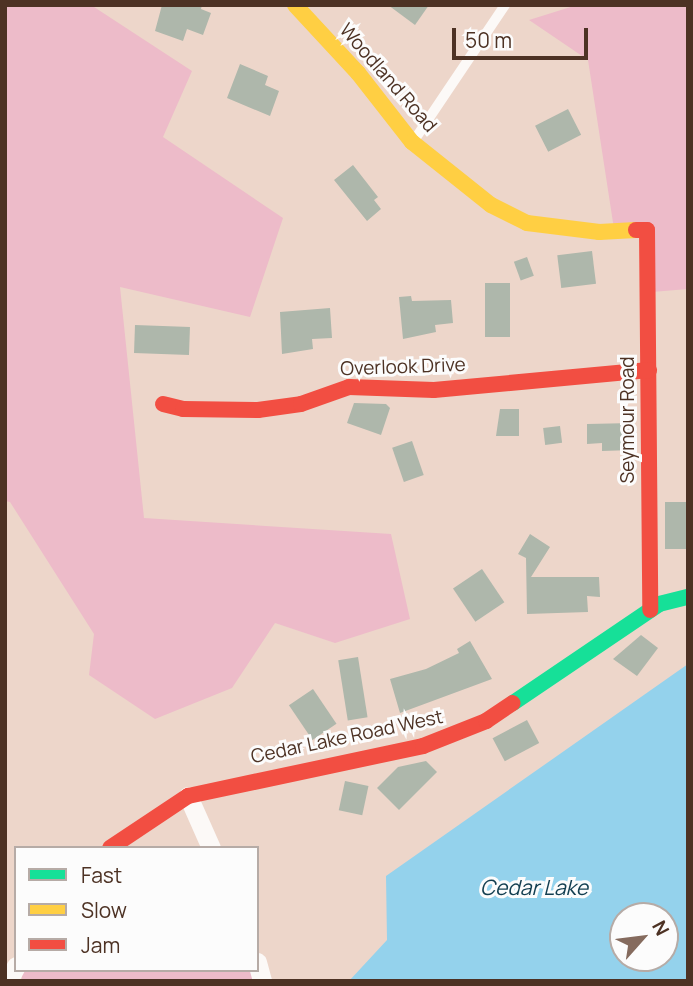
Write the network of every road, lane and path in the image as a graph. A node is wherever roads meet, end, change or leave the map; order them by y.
1 (295, 5) edge
2 (505, 5) edge
3 (412, 142) junction
4 (647, 230) joint
5 (649, 370) junction
6 (163, 404) dead end
7 (688, 597) edge
8 (650, 610) junction
9 (188, 796) junction
10 (113, 846) edge
11 (210, 846) edge

1 - 3 street, Woodland Road
2 - 3 lane
3 - 4 street, Woodland Road
4 - 5 street, Seymour Road
5 - 6 street, Overlook Drive
5 - 8 street, Seymour Road
7 - 8 street, Cedar Lake Road West
8 - 9 street, Cedar Lake Road West
9 - 10 street
9 - 11 street

